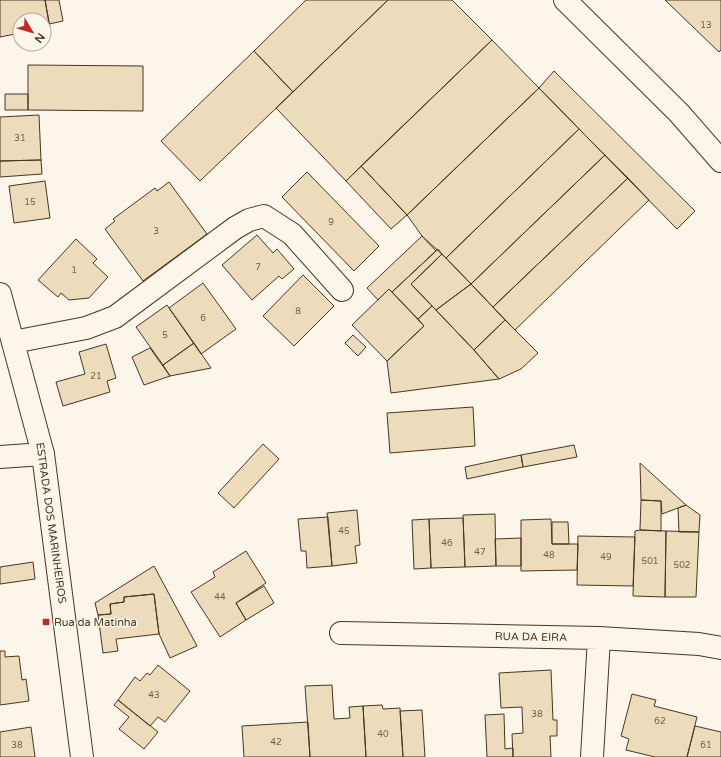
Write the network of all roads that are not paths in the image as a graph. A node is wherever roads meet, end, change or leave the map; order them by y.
1 (564, 0) edge
2 (721, 161) edge
3 (342, 290) dead end
4 (0, 294) edge
5 (13, 342) junction
6 (43, 454) junction
7 (0, 457) edge
8 (341, 633) dead end
9 (599, 638) junction
10 (721, 648) edge
11 (82, 757) edge
12 (592, 757) edge

1 - 2 street
3 - 5 street
4 - 5 street, ESTRADA DOS MARINHEIROS
5 - 6 street, ESTRADA DOS MARINHEIROS
6 - 7 street
6 - 11 street, ESTRADA DOS MARINHEIROS
8 - 9 street, RUA DA EIRA
9 - 10 street, RUA DA EIRA
9 - 12 street

